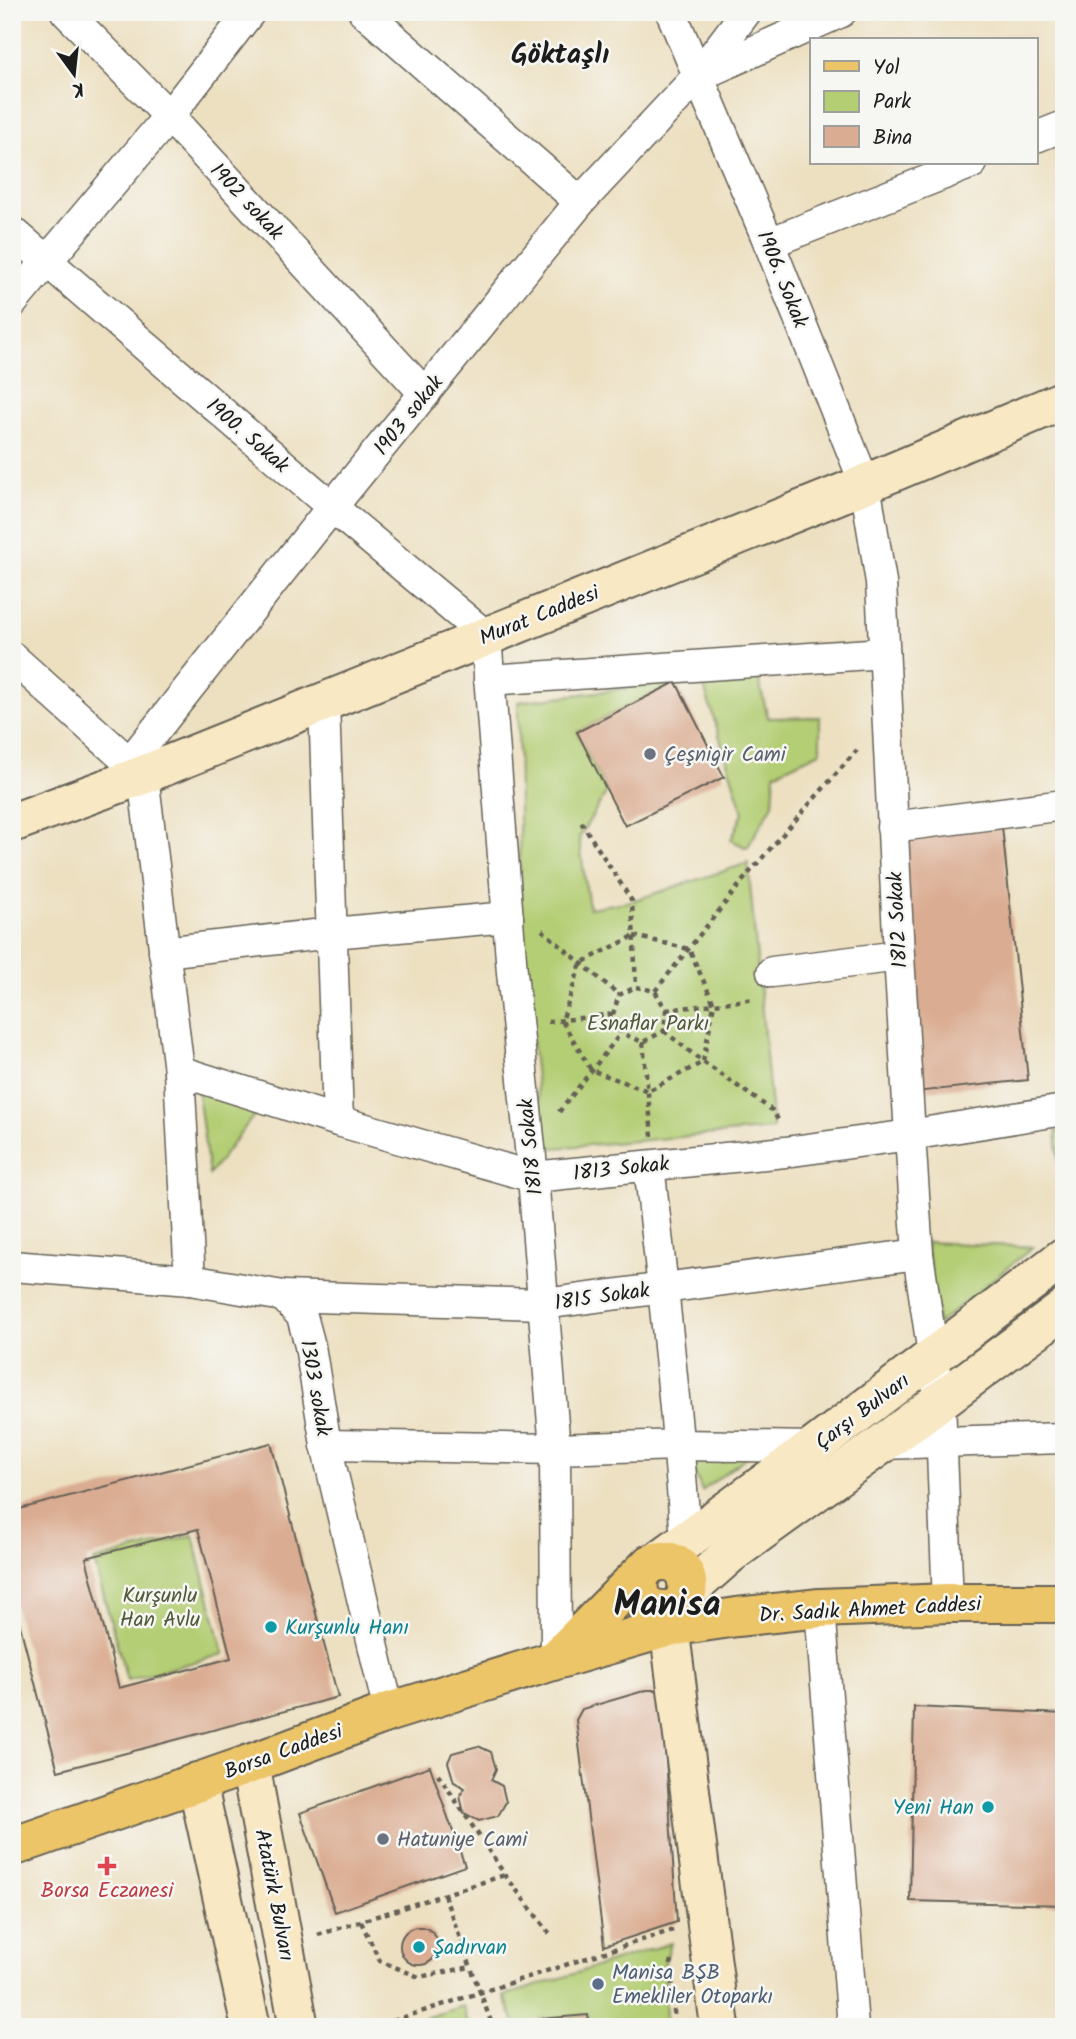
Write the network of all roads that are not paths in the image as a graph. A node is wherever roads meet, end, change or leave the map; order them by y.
1 (66, 12) edge
2 (250, 12) edge
3 (364, 12) edge
4 (671, 12) edge
5 (746, 12) edge
6 (841, 12) edge
7 (697, 77) junction
8 (169, 116) junction
9 (1064, 126) edge
10 (1038, 136) edge
11 (969, 164) edge
12 (580, 202) junction
13 (12, 231) edge
14 (769, 243) junction
15 (46, 260) junction
16 (12, 303) edge
17 (425, 394) junction
18 (1064, 400) edge
19 (865, 484) junction
20 (332, 507) junction
21 (486, 636) junction
22 (884, 653) junction
23 (12, 656) edge
24 (489, 680) junction
25 (324, 702) junction
26 (137, 769) junction
27 (1064, 805) edge
28 (12, 823) edge
29 (892, 827) junction
30 (508, 918) junction
31 (332, 933) junction
32 (164, 952) junction
33 (899, 956) junction
34 (772, 972) road end
35 (179, 1071) junction
36 (1064, 1110) edge
37 (338, 1121) junction
38 (910, 1135) junction
39 (532, 1163) junction
40 (649, 1166) junction
41 (918, 1254) junction
42 (1064, 1257) edge
43 (12, 1266) edge
44 (190, 1280) junction
45 (664, 1288) junction
46 (283, 1296) junction
47 (544, 1304) junction
48 (1064, 1309) edge
49 (933, 1357) junction
50 (940, 1401) junction
51 (1064, 1438) edge
52 (942, 1443) junction
53 (882, 1444) junction
54 (326, 1445) junction
55 (679, 1445) junction
56 (814, 1447) junction
57 (555, 1449) junction
58 (661, 1559) junction
59 (684, 1600) junction
60 (948, 1603) junction
61 (1064, 1603) edge
62 (820, 1608) junction
63 (737, 1617) junction
64 (556, 1660) junction
65 (389, 1712) junction
66 (250, 1764) junction
67 (197, 1782) junction
68 (12, 1847) edge
69 (251, 2027) edge
70 (299, 2027) edge
71 (720, 2027) edge
72 (853, 2027) edge

1 - 8 street, 1902 sokak
2 - 8 street
3 - 12 street
4 - 7 street, 1906. Sokak
5 - 7 street, 1903 sokak
6 - 7 street
7 - 12 street, 1903 sokak
7 - 14 street, 1906. Sokak
8 - 15 street
8 - 17 street, 1902 sokak
9 - 10 street
11 - 14 street
12 - 17 street, 1903 sokak
13 - 15 street, 1900. Sokak
14 - 19 street, 1906. Sokak
15 - 16 street
15 - 20 street, 1900. Sokak
17 - 20 street, 1903 sokak
18 - 19 main road, Murat Caddesi
19 - 21 main road, Murat Caddesi
19 - 22 street, 1812 Sokak
20 - 21 street, 1900. Sokak
20 - 26 street, 1903 sokak
21 - 24 street, 1818 Sokak
21 - 25 main road, Murat Caddesi
22 - 24 street
22 - 29 street, 1812 Sokak
23 - 26 street
24 - 30 street, 1818 Sokak
25 - 26 main road, Murat Caddesi
25 - 31 street
26 - 28 main road, Murat Caddesi
26 - 32 street
27 - 29 street
29 - 33 street, 1812 Sokak
30 - 31 street
30 - 39 street, 1818 Sokak
31 - 32 street
31 - 37 street
32 - 35 street
33 - 34 street
33 - 38 street, 1812 Sokak
35 - 37 street, 1813 Sokak
35 - 44 street
36 - 38 street, 1813 Sokak
37 - 39 street, 1813 Sokak
38 - 40 street, 1813 Sokak
38 - 41 street, 1812 Sokak
39 - 40 street, 1813 Sokak
39 - 47 street, 1818 Sokak
40 - 45 street
41 - 45 street, 1815 Sokak
41 - 49 street, 1812 Sokak
42 - 49 main road, Çarşı Bulvarı
43 - 44 street
44 - 46 street
45 - 47 street, 1815 Sokak
45 - 55 street
46 - 47 street, 1815 Sokak
46 - 54 street, 1303 sokak
47 - 57 street, 1818 Sokak
48 - 50 main road, Çarşı Bulvarı
49 - 50 street, 1812 Sokak
49 - 56 main road, Çarşı Bulvarı
50 - 52 street, 1812 Sokak
50 - 53 main road, Çarşı Bulvarı
51 - 52 street
52 - 53 street
52 - 60 street, 1812 Sokak
53 - 59 main road, Çarşı Bulvarı
54 - 57 street
54 - 65 street, 1303 sokak
55 - 56 street
55 - 57 street
55 - 58 street
56 - 58 main road, Çarşı Bulvarı
57 - 64 street, 1818 Sokak
58 - 59 main road
58 - 64 main road
59 - 63 main road, Dr. Sadık Ahmet Caddesi
59 - 63 main road
59 - 64 main road, Dr. Sadık Ahmet Caddesi
59 - 71 main road
60 - 61 main road, Dr. Sadık Ahmet Caddesi
60 - 62 main road, Dr. Sadık Ahmet Caddesi
62 - 63 main road, Dr. Sadık Ahmet Caddesi
62 - 72 street
64 - 65 main road, Borsa Caddesi
65 - 66 main road, Borsa Caddesi
66 - 67 main road, Borsa Caddesi
66 - 70 main road, Atatürk Bulvarı
67 - 68 main road, Borsa Caddesi
67 - 69 main road

